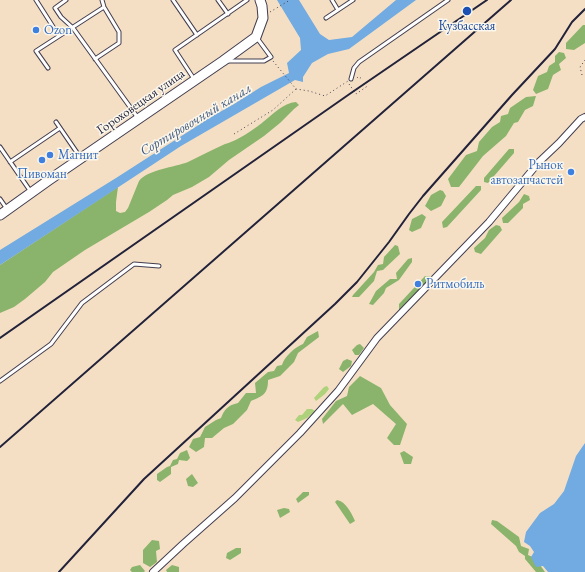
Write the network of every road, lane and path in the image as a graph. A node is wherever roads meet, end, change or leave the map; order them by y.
1 (36, 0) edge
2 (66, 0) edge
3 (102, 0) edge
4 (173, 0) edge
5 (218, 0) edge
6 (247, 0) edge
7 (260, 0) edge
8 (290, 0) edge
9 (332, 0) edge
10 (353, 0) edge
11 (448, 0) edge
12 (104, 7) junction
13 (274, 10) dead end
14 (338, 10) junction
15 (228, 14) junction
16 (326, 18) dead end
17 (72, 28) junction
18 (197, 35) junction
19 (59, 36) junction
20 (256, 37) junction
21 (95, 59) junction
22 (585, 60) edge
23 (223, 61) junction
24 (276, 65) dead end
25 (48, 68) dead end
26 (582, 75) dead end
27 (363, 76) dead end
28 (351, 79) junction
29 (195, 80) junction
30 (347, 82) junction
31 (369, 85) dead end
32 (296, 89) junction
33 (585, 117) edge
34 (139, 119) junction
35 (56, 122) dead end
36 (60, 128) junction
37 (234, 134) dead end
38 (0, 147) edge
39 (81, 158) junction
40 (10, 162) junction
41 (31, 193) junction
42 (0, 199) edge
43 (4, 212) edge
44 (159, 266) dead end
45 (0, 381) edge
46 (153, 572) edge

1 - 19 lane
2 - 17 lane
3 - 12 lane
4 - 18 lane
5 - 15 lane
6 - 15 lane
7 - 20 street
8 - 13 path
9 - 14 lane
10 - 14 lane
11 - 28 lane
12 - 17 lane
12 - 21 lane
14 - 16 lane
15 - 18 lane
17 - 19 lane
17 - 21 lane
18 - 29 lane
19 - 25 lane
20 - 23 street, Гороховецкая улица
20 - 23 lane
21 - 34 lane
22 - 26 path
23 - 29 street, Гороховецкая улица
24 - 32 path
27 - 28 path
28 - 30 path
29 - 34 street, Гороховецкая улица
30 - 31 path
30 - 32 path
32 - 37 path
33 - 46 street
34 - 39 street, Гороховецкая улица
35 - 36 lane
36 - 39 lane
36 - 40 lane
38 - 40 lane
39 - 41 street, Гороховецкая улица
40 - 41 lane
41 - 43 street, Гороховецкая улица
42 - 43 lane
44 - 45 lane

